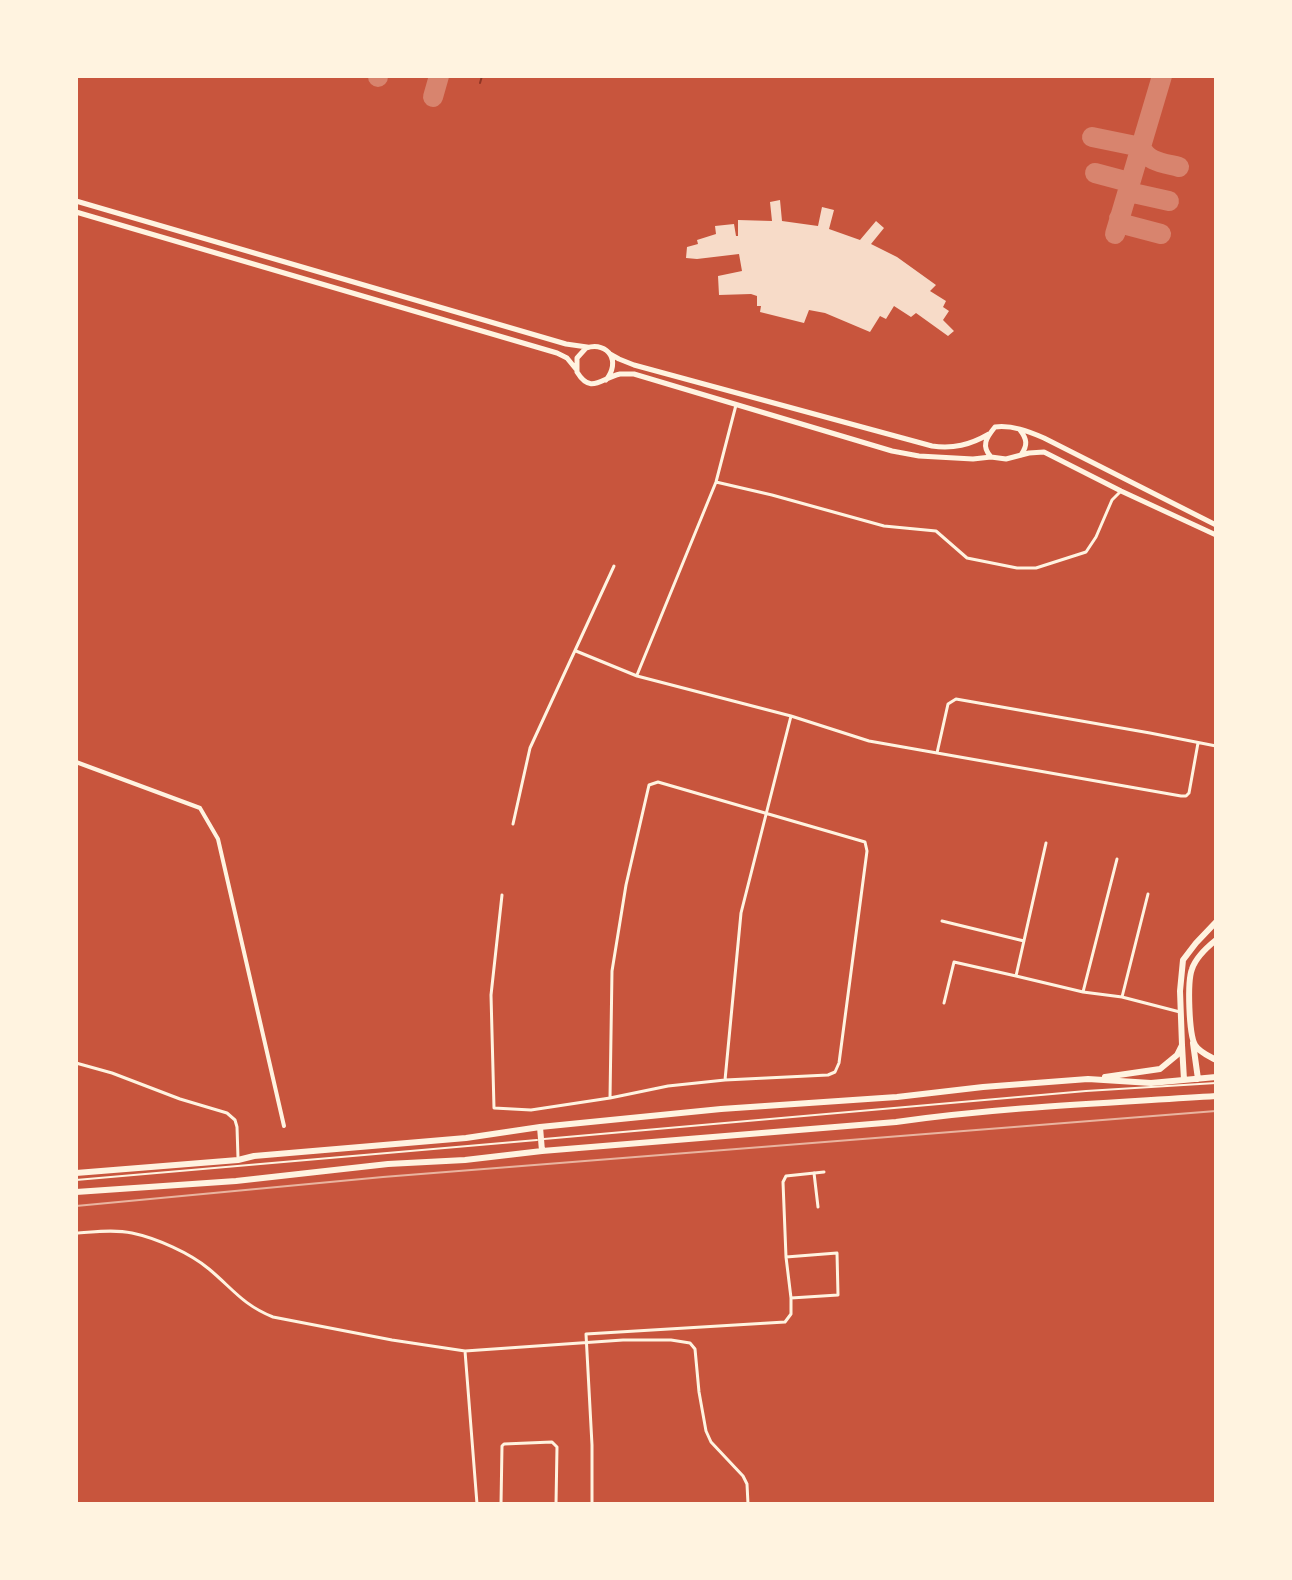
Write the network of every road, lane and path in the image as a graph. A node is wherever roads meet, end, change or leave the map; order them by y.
1 (76, 201) edge
2 (76, 212) edge
3 (592, 346) junction
4 (609, 353) junction
5 (577, 372) junction
6 (606, 380) junction
7 (736, 405) junction
8 (1020, 429) junction
9 (989, 434) junction
10 (1021, 455) junction
11 (991, 457) junction
12 (716, 482) junction
13 (1121, 491) junction
14 (1216, 525) edge
15 (1216, 535) edge
16 (614, 566) dead end
17 (576, 651) junction
18 (637, 676) junction
19 (791, 716) junction
20 (1198, 743) junction
21 (1216, 746) edge
22 (937, 753) junction
23 (76, 762) edge
24 (766, 813) junction
25 (513, 824) dead end
26 (1046, 843) dead end
27 (1117, 859) dead end
28 (1148, 894) dead end
29 (502, 895) dead end
30 (942, 921) dead end
31 (1216, 922) edge
32 (1216, 940) edge
33 (1024, 941) junction
34 (1016, 976) junction
35 (1083, 992) junction
36 (1122, 997) junction
37 (944, 1003) dead end
38 (1180, 1012) junction
39 (1193, 1043) junction
40 (1182, 1045) junction
41 (1216, 1060) edge
42 (76, 1063) edge
43 (1088, 1079) junction
44 (1198, 1079) junction
45 (725, 1080) junction
46 (1184, 1080) junction
47 (1216, 1080) edge
48 (1216, 1096) edge
49 (610, 1098) junction
50 (284, 1126) dead end
51 (540, 1127) junction
52 (541, 1140) junction
53 (542, 1151) junction
54 (238, 1160) junction
55 (824, 1172) dead end
56 (76, 1173) edge
57 (814, 1173) junction
58 (76, 1180) edge
59 (76, 1192) edge
60 (818, 1207) dead end
61 (76, 1233) edge
62 (786, 1257) junction
63 (791, 1298) junction
64 (586, 1342) junction
65 (465, 1351) junction
66 (477, 1504) edge
67 (501, 1504) edge
68 (556, 1504) edge
69 (592, 1504) edge
70 (748, 1504) edge

1 - 3 main road
2 - 5 main road
3 - 4 main road
3 - 5 main road
4 - 6 main road
4 - 9 main road
5 - 6 main road
6 - 7 main road
7 - 11 main road
7 - 12 street
8 - 9 main road
8 - 10 main road
8 - 14 main road
9 - 11 main road
10 - 11 main road
10 - 13 main road
12 - 13 street
12 - 18 street
13 - 15 main road
16 - 17 street
17 - 18 street
17 - 25 street
18 - 19 street
19 - 22 street
19 - 24 street
20 - 21 street
20 - 22 street
20 - 22 street
23 - 50 street
24 - 45 street
24 - 45 street
24 - 49 street
26 - 33 street
27 - 35 street
28 - 36 street
29 - 49 street
30 - 33 street
31 - 38 highway
32 - 39 highway
33 - 34 street
34 - 35 street
34 - 37 street
35 - 36 street
36 - 38 street
38 - 40 highway
39 - 41 highway
39 - 44 highway
40 - 43 highway
40 - 46 highway
42 - 54 street
43 - 46 highway
43 - 51 highway
44 - 46 highway
44 - 47 highway
45 - 49 street
47 - 52 lane
48 - 53 highway
51 - 52 highway
51 - 54 highway
52 - 53 highway
52 - 58 lane
53 - 59 highway
54 - 56 highway
55 - 57 street
57 - 60 street
57 - 62 street
61 - 65 street
62 - 63 street
62 - 63 street
63 - 64 street
64 - 65 street
64 - 69 street
64 - 70 street
65 - 66 street
67 - 68 street

